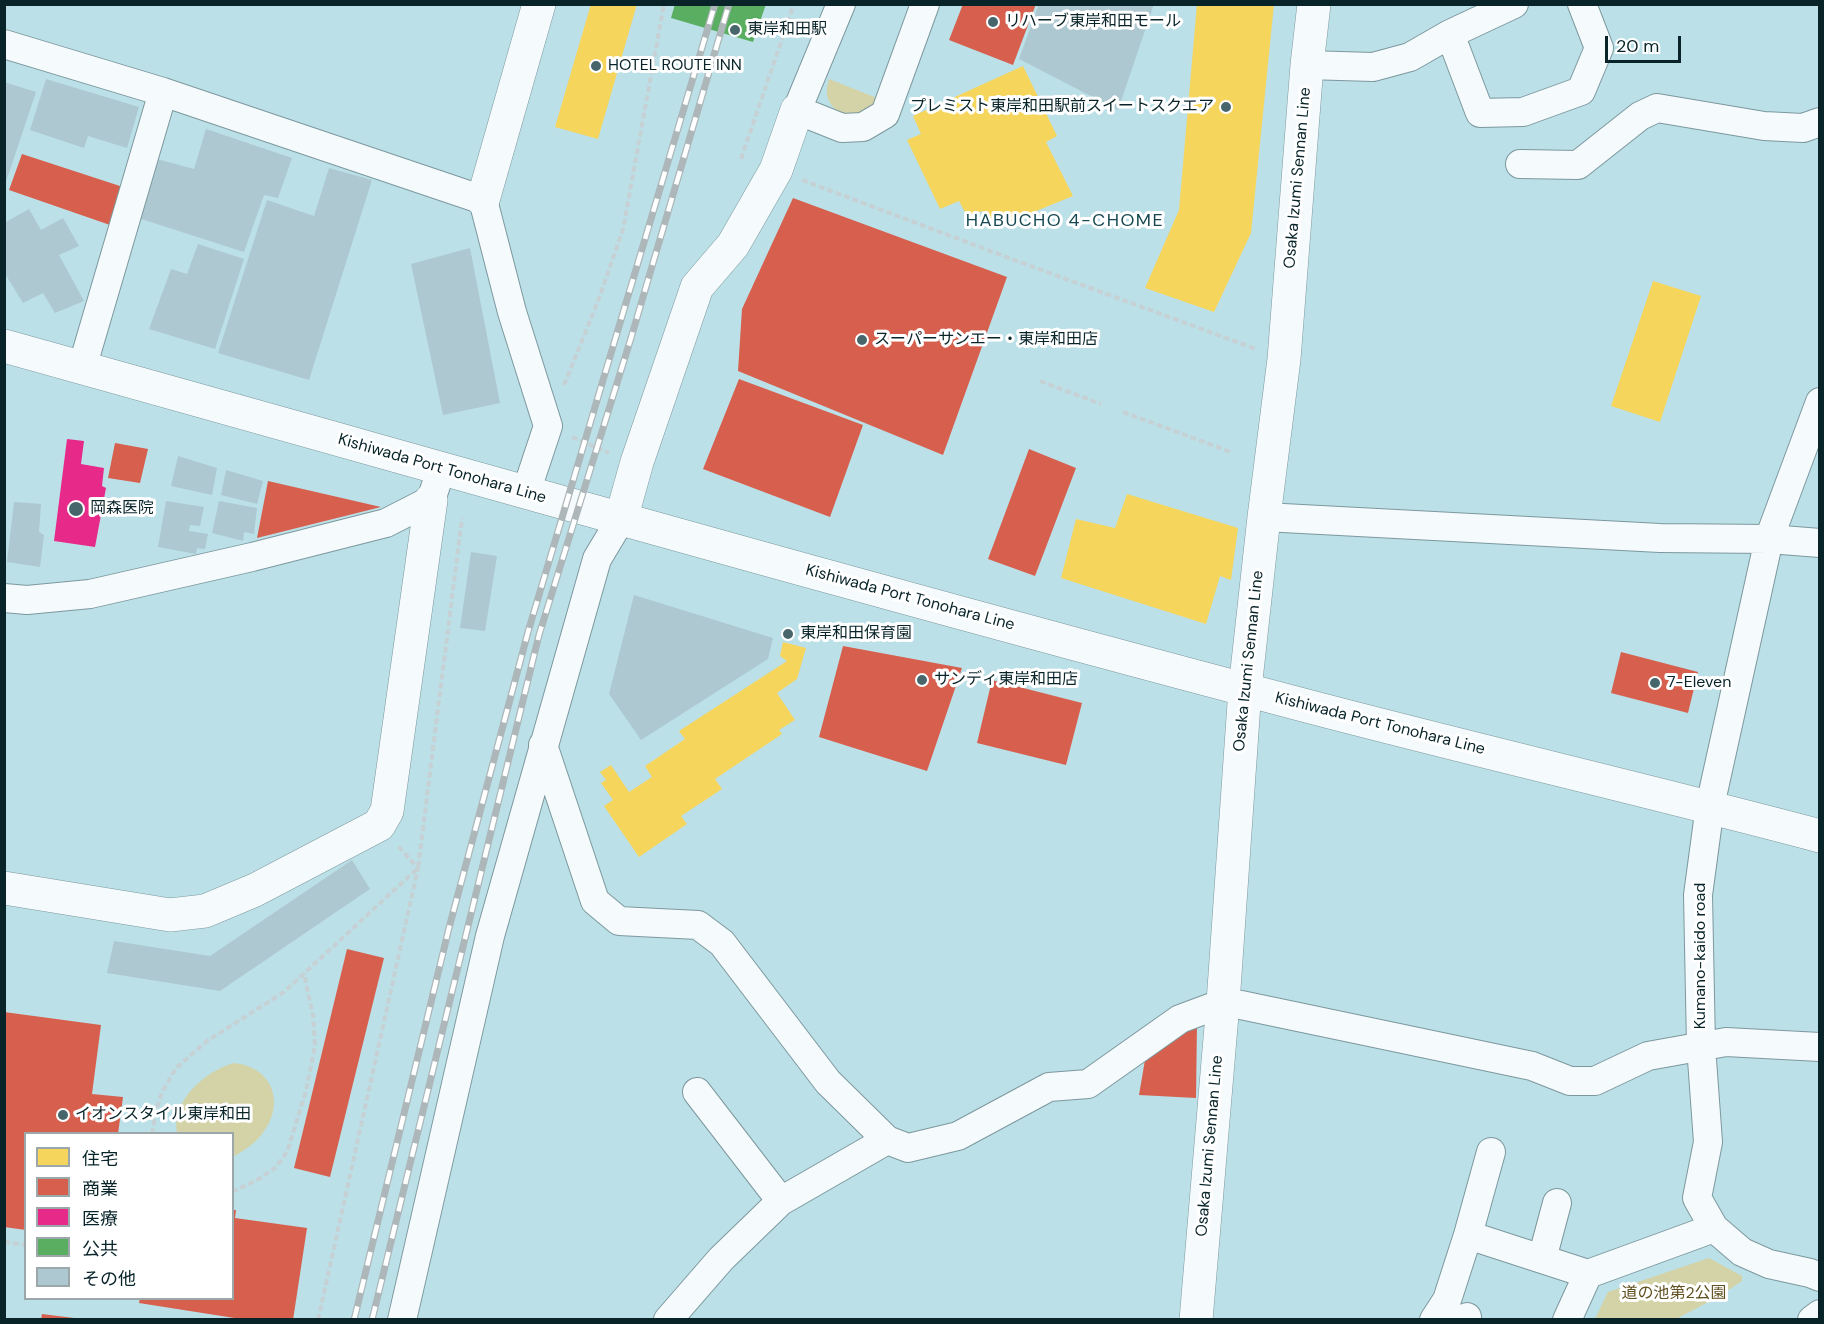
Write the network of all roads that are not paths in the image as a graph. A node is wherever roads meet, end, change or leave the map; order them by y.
1 (539, 4) edge
2 (841, 4) edge
3 (925, 4) edge
4 (1314, 4) edge
5 (1514, 4) edge
6 (1582, 4) edge
7 (1450, 34) junction
8 (4, 44) edge
9 (1307, 64) junction
10 (163, 92) junction
11 (797, 110) junction
12 (1820, 122) edge
13 (1520, 164) dead end
14 (483, 200) junction
15 (4, 346) edge
16 (82, 368) junction
17 (1820, 402) edge
18 (442, 469) junction
19 (526, 492) junction
20 (431, 500) junction
21 (1264, 517) junction
22 (621, 519) junction
23 (1769, 539) junction
24 (1820, 543) edge
25 (4, 598) edge
26 (1245, 689) junction
27 (543, 745) junction
28 (1710, 807) junction
29 (1820, 836) edge
30 (4, 888) edge
31 (1222, 1004) junction
32 (1701, 1046) junction
33 (1820, 1047) edge
34 (697, 1092) dead end
35 (887, 1140) junction
36 (1491, 1152) dead end
37 (782, 1201) junction
38 (1557, 1203) dead end
39 (1714, 1228) junction
40 (1468, 1234) junction
41 (1542, 1259) junction
42 (1588, 1274) junction
43 (1820, 1277) edge
44 (1820, 1314) edge
45 (402, 1320) edge
46 (668, 1320) edge
47 (1196, 1320) edge
48 (1434, 1320) edge
49 (1567, 1320) edge
50 (1812, 1320) edge

1 - 14 main road
2 - 11 street
3 - 11 street
4 - 9 main road, Osaka Izumi Sennan Line
5 - 7 street
6 - 7 street
7 - 9 street
8 - 10 street
9 - 21 main road, Osaka Izumi Sennan Line
10 - 14 street
10 - 16 street
11 - 22 main road
12 - 13 street
14 - 19 street
15 - 16 main road, Kishiwada Port Tonohara Line
16 - 18 main road, Kishiwada Port Tonohara Line
17 - 23 street, Kumano-kaido road
18 - 19 main road, Kishiwada Port Tonohara Line
18 - 20 street
19 - 22 main road, Kishiwada Port Tonohara Line
20 - 25 street
20 - 30 main road
21 - 23 street
21 - 26 main road, Osaka Izumi Sennan Line
22 - 26 main road, Kishiwada Port Tonohara Line
22 - 27 street
23 - 24 street
23 - 28 street, Kumano-kaido road
26 - 28 main road, Kishiwada Port Tonohara Line
26 - 31 main road, Osaka Izumi Sennan Line
27 - 35 street
27 - 45 street
28 - 29 main road, Kishiwada Port Tonohara Line
28 - 32 street, Kumano-kaido road
31 - 32 street
31 - 35 street
31 - 47 main road, Osaka Izumi Sennan Line
32 - 33 street
32 - 39 street, Kumano-kaido road
34 - 37 street
35 - 37 street
36 - 40 street
37 - 46 street
38 - 41 street
39 - 42 street
39 - 43 street, Kumano-kaido road
40 - 41 street
40 - 48 street
41 - 42 street
42 - 49 street
44 - 50 street

